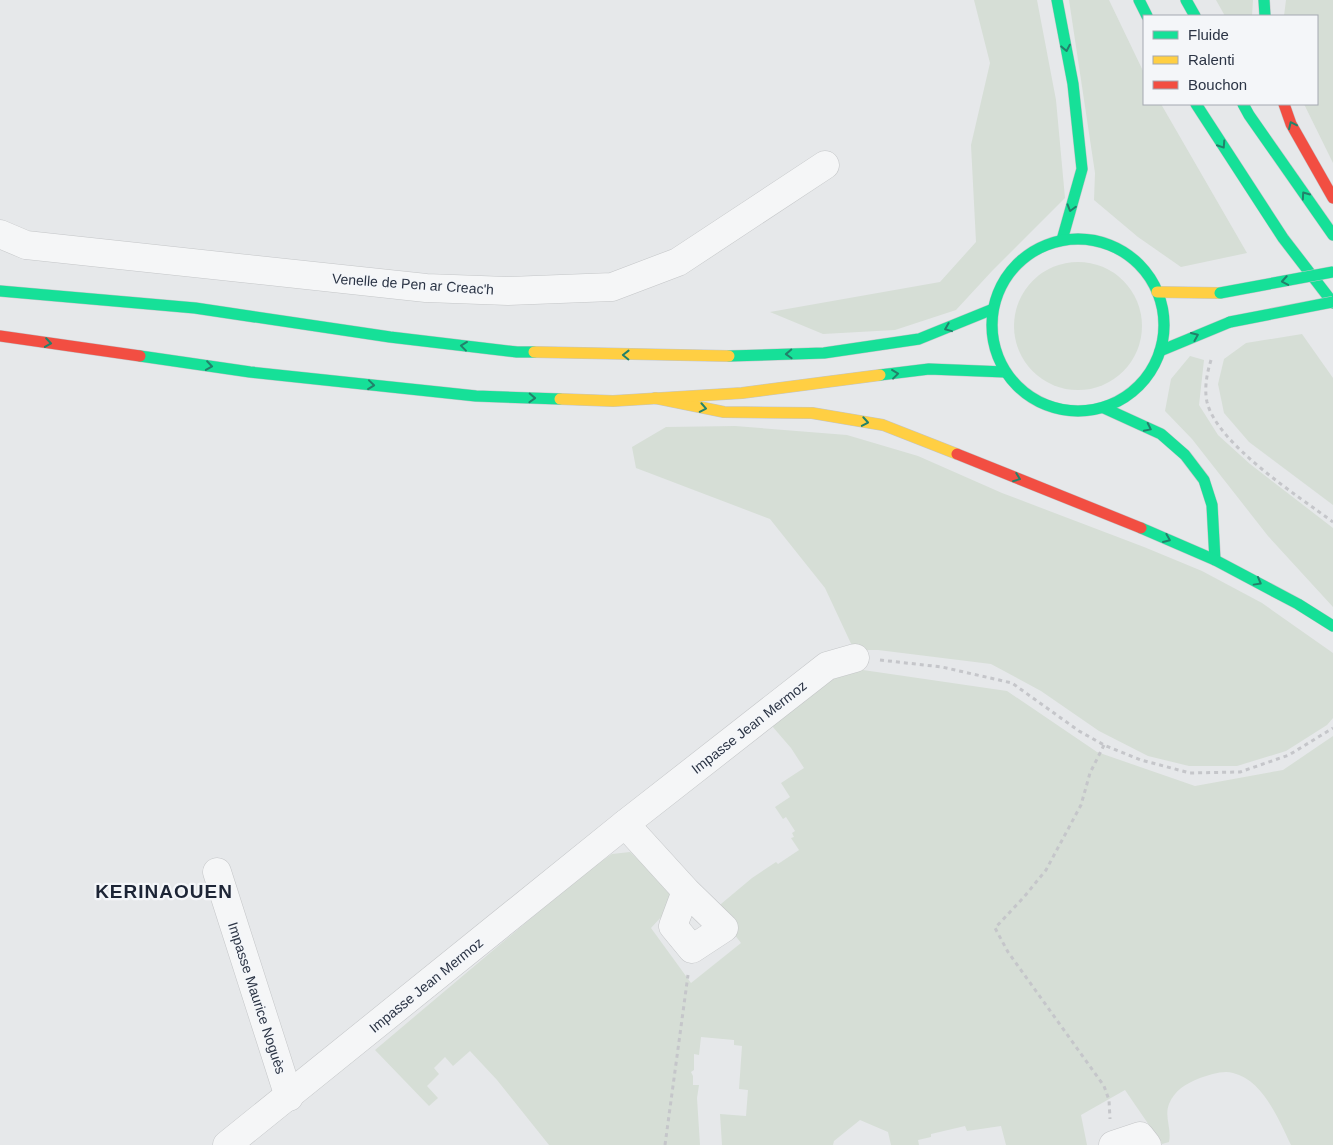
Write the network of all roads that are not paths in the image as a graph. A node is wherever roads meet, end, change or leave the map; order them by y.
1 (1057, 0) edge
2 (1139, 0) edge
3 (1186, 0) edge
4 (1264, 0) edge
5 (1146, 15) edge
6 (1194, 15) edge
7 (1265, 15) edge
8 (1197, 105) edge
9 (1244, 105) edge
10 (1284, 105) edge
11 (826, 165) dead end
12 (1333, 198) edge
13 (0, 234) edge
14 (1333, 234) edge
15 (1062, 240) junction
16 (1333, 272) edge
17 (0, 291) edge
18 (1157, 292) junction
19 (1333, 302) edge
20 (993, 309) junction
21 (0, 336) edge
22 (1160, 351) junction
23 (1005, 372) junction
24 (655, 398) junction
25 (1104, 408) junction
26 (1215, 560) junction
27 (1333, 626) edge
28 (855, 658) road end
29 (625, 824) junction
30 (217, 872) dead end
31 (686, 891) junction
32 (289, 1096) junction
33 (227, 1145) edge
34 (1113, 1145) edge
35 (1147, 1145) edge

1 -> 15 main road
2 - 5 main road
3 - 6 main road
4 - 7 main road
8 -> 19 main road
14 -> 9 main road
12 -> 10 main road
11 - 13 street, Venelle de Pen ar Creac'h
15 - 18 main road
15 - 20 main road
16 -> 18 main road, bridge
20 -> 17 main road
18 - 22 main road
22 -> 19 main road, bridge
20 - 23 main road
21 -> 24 main road
22 - 25 main road
24 -> 23 main road
23 - 25 main road
24 -> 26 main road
25 -> 26 main road
26 -> 27 main road
28 - 29 street, Impasse Jean Mermoz
29 - 31 street
29 - 32 street, Impasse Jean Mermoz
30 - 32 street, Impasse Maurice Noguès
31 - 31 street
32 - 33 street, Impasse Jean Mermoz
34 - 35 street

